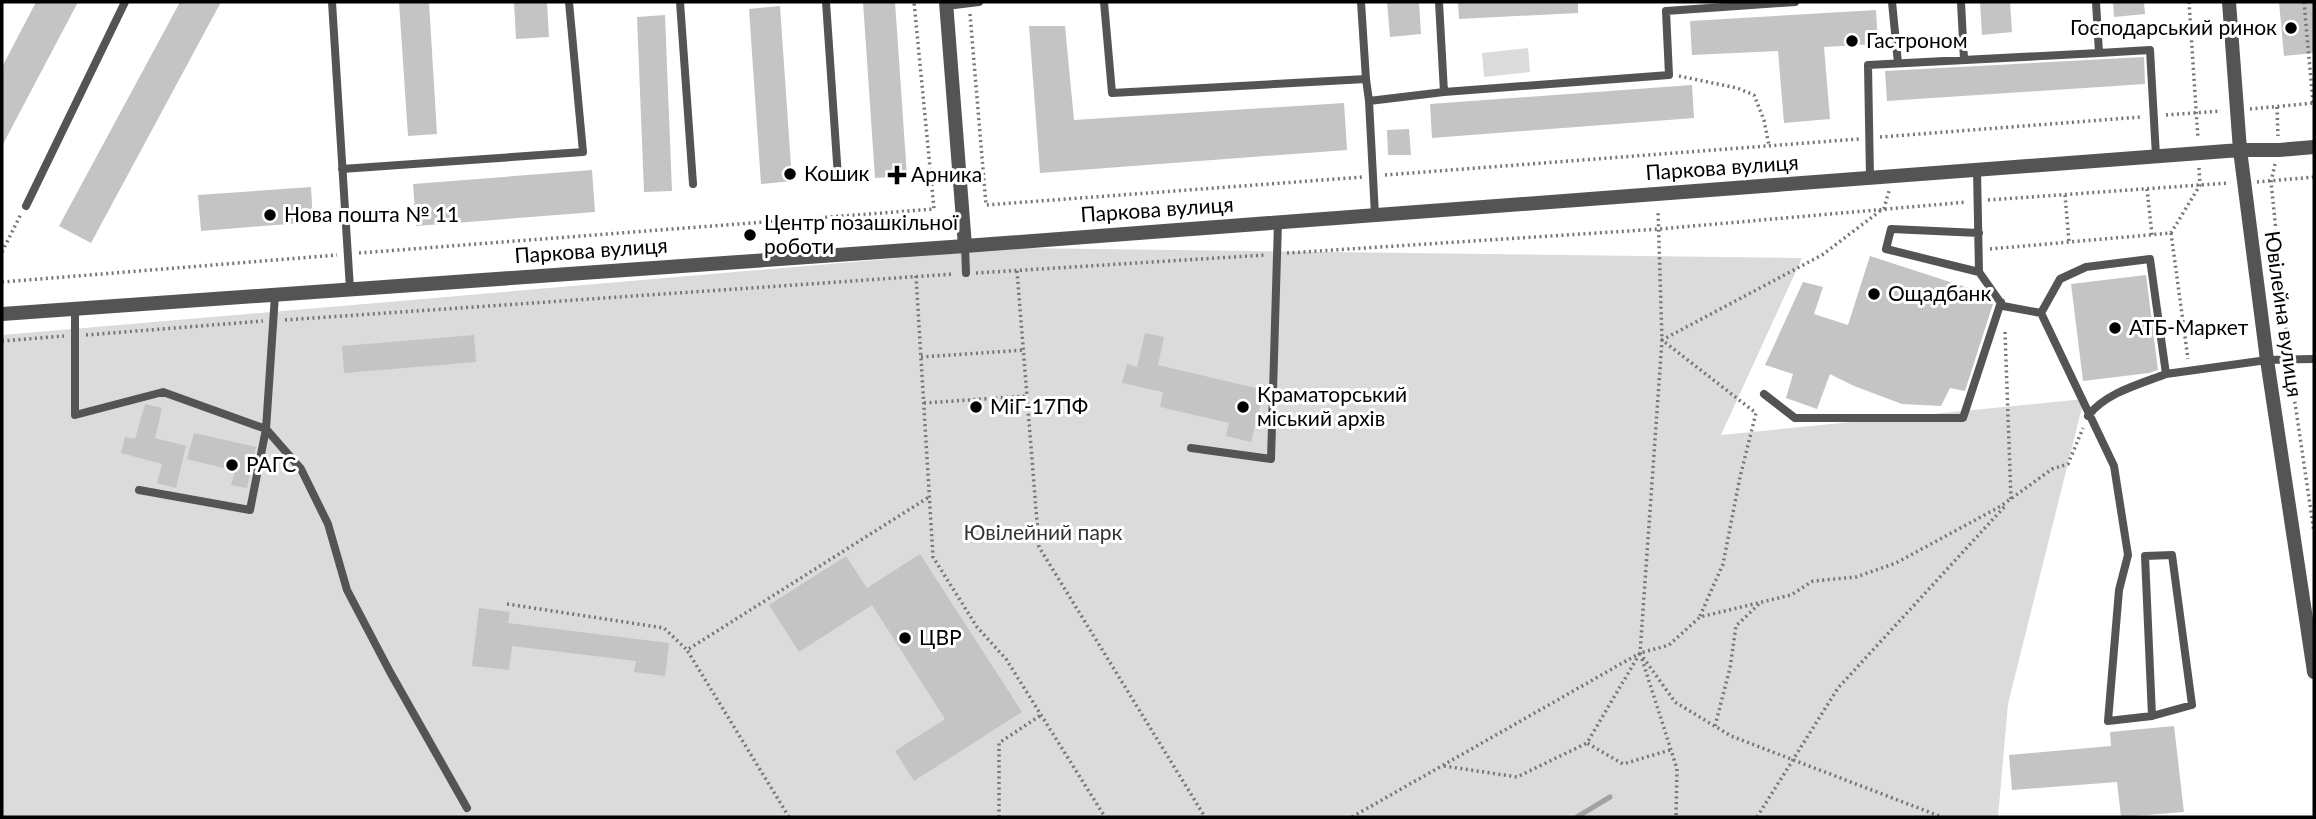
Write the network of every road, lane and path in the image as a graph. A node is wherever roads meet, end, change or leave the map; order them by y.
1 (125, 2) edge
2 (332, 2) edge
3 (569, 2) edge
4 (680, 2) edge
5 (826, 2) edge
6 (914, 2) edge
7 (974, 2) edge
8 (1104, 2) edge
9 (1361, 2) edge
10 (1439, 2) edge
11 (1795, 2) edge
12 (1892, 2) edge
13 (1961, 2) edge
14 (2096, 2) edge
15 (2189, 2) edge
16 (2228, 2) edge
17 (2304, 2) edge
18 (946, 4) edge
19 (1696, 5) edge
20 (2099, 53) junction
21 (1964, 60) junction
22 (1898, 64) junction
23 (1669, 75) junction
24 (1366, 79) junction
25 (1444, 92) junction
26 (1369, 100) junction
27 (2314, 103) edge
28 (2277, 107) junction
29 (2237, 110) junction
30 (2196, 113) junction
31 (2154, 116) junction
32 (1869, 138) junction
33 (1769, 146) junction
34 (2314, 147) edge
35 (2240, 150) junction
36 (2279, 150) junction
37 (2156, 156) junction
38 (342, 169) junction
39 (1977, 170) junction
40 (1373, 176) junction
41 (1894, 176) junction
42 (838, 177) dead end
43 (2314, 177) edge
44 (1870, 178) junction
45 (2244, 182) junction
46 (2271, 182) junction
47 (693, 184) dead end
48 (2200, 185) junction
49 (2147, 189) junction
50 (1658, 194) junction
51 (2065, 195) junction
52 (1978, 201) junction
53 (26, 206) joint
54 (1884, 208) junction
55 (1375, 215) junction
56 (1278, 222) junction
57 (1659, 229) junction
58 (1979, 233) junction
59 (2171, 233) junction
60 (2152, 235) junction
61 (2069, 242) junction
62 (965, 246) junction
63 (1979, 250) junction
64 (2, 251) edge
65 (348, 254) junction
66 (1277, 254) junction
67 (1979, 272) junction
68 (966, 273) dead end
69 (2, 282) edge
70 (350, 289) junction
71 (275, 295) junction
72 (2002, 304) junction
73 (75, 309) junction
74 (2040, 313) junction
75 (2, 314) edge
76 (273, 320) junction
77 (75, 335) junction
78 (1662, 340) junction
79 (2, 341) edge
80 (1024, 350) junction
81 (921, 356) junction
82 (2314, 359) edge
83 (2267, 360) junction
84 (2289, 361) junction
85 (2189, 371) junction
86 (2166, 374) junction
87 (1764, 394) dead end
88 (1027, 396) junction
89 (924, 403) junction
90 (2088, 416) junction
91 (266, 429) junction
92 (1191, 449) dead end
93 (139, 490) dead end
94 (929, 497) junction
95 (2012, 498) junction
96 (2314, 532) edge
97 (2129, 555) junction
98 (2146, 556) junction
99 (1760, 603) junction
100 (507, 604) dead end
101 (1700, 617) junction
102 (687, 650) junction
103 (1640, 653) junction
104 (2314, 663) edge
105 (1041, 715) junction
106 (2152, 716) junction
107 (1715, 726) junction
108 (1587, 743) junction
109 (1671, 750) junction
110 (1793, 760) junction
111 (1443, 766) junction
112 (467, 808) dead end
113 (789, 817) edge
114 (999, 817) edge
115 (1105, 817) edge
116 (1205, 817) edge
117 (1352, 817) edge
118 (1676, 817) edge
119 (1757, 817) edge
120 (1942, 817) edge

1 - 53 lane
2 - 38 lane
3 - 38 lane
4 - 47 lane
5 - 42 lane
6 - 65 path
7 - 18 lane
7 - 40 path
8 - 24 lane
9 - 24 lane
10 - 25 lane
11 - 19 lane
12 - 22 lane
13 - 21 lane
14 - 20 lane
15 - 30 path
16 - 29 street, Ювілейна вулиця
17 - 27 path
18 - 62 street
19 - 23 lane
20 - 21 lane
20 - 31 lane
21 - 22 lane
22 - 32 lane
23 - 25 lane
23 - 33 path
24 - 26 lane
25 - 26 lane
26 - 40 lane
27 - 28 path
28 - 29 path
28 - 36 path
29 - 30 path
29 - 35 street, Ювілейна вулиця
30 - 31 path
31 - 32 path
31 - 37 lane
32 - 33 path
32 - 44 lane
33 - 40 path
34 - 36 street, Паркова вулиця
35 - 36 street, Паркова вулиця
35 - 37 street, Паркова вулиця
35 - 45 street, Ювілейна вулиця
36 - 46 path
37 - 39 street, Паркова вулиця
38 - 65 lane
39 - 41 street, Паркова вулиця
39 - 52 lane
40 - 55 lane
41 - 44 street, Паркова вулиця
41 - 54 path
43 - 46 path
44 - 50 street, Паркова вулиця
45 - 46 path
45 - 48 path
45 - 83 street, Ювілейна вулиця
46 - 84 path
48 - 49 path
48 - 59 path
49 - 51 path
49 - 60 path
50 - 55 street, Паркова вулиця
50 - 57 path
51 - 52 path
51 - 61 path
52 - 54 path
52 - 58 lane
53 - 64 path
54 - 57 path
54 - 78 path
55 - 56 street, Паркова вулиця
56 - 62 street, Паркова вулиця
56 - 66 lane
57 - 66 path
57 - 78 path
58 - 63 lane
58 - 67 lane
59 - 60 path
59 - 85 path
60 - 61 path
61 - 63 path
62 - 68 lane
62 - 70 street, Паркова вулиця
63 - 67 lane
65 - 69 path
65 - 70 lane
66 - 80 path
66 - 92 lane
67 - 72 lane
70 - 71 street, Паркова вулиця
71 - 73 street, Паркова вулиця
71 - 76 lane
72 - 74 lane
72 - 87 lane
72 - 95 path
73 - 75 street, Паркова вулиця
73 - 77 lane
74 - 86 lane
74 - 90 lane
76 - 77 path
76 - 81 path
76 - 91 lane
77 - 79 path
77 - 91 lane
78 - 101 path
78 - 103 path
80 - 81 path
80 - 88 path
81 - 89 path
82 - 84 lane
83 - 84 lane
83 - 85 lane
83 - 104 street, Ювілейна вулиця
84 - 96 path
85 - 86 lane
86 - 90 lane
88 - 89 path
88 - 116 path
89 - 94 path
90 - 95 path
90 - 97 lane
91 - 93 lane
91 - 112 lane
94 - 102 path
94 - 105 path
95 - 99 path
95 - 110 path
97 - 98 lane
97 - 106 lane
98 - 106 lane
98 - 106 lane
99 - 101 path
99 - 107 path
100 - 102 path
101 - 103 path
102 - 113 path
103 - 107 path
103 - 108 path
103 - 109 path
103 - 111 path
105 - 114 path
105 - 115 path
107 - 110 path
108 - 109 path
108 - 111 path
109 - 118 path
110 - 119 path
110 - 120 path
111 - 117 path

